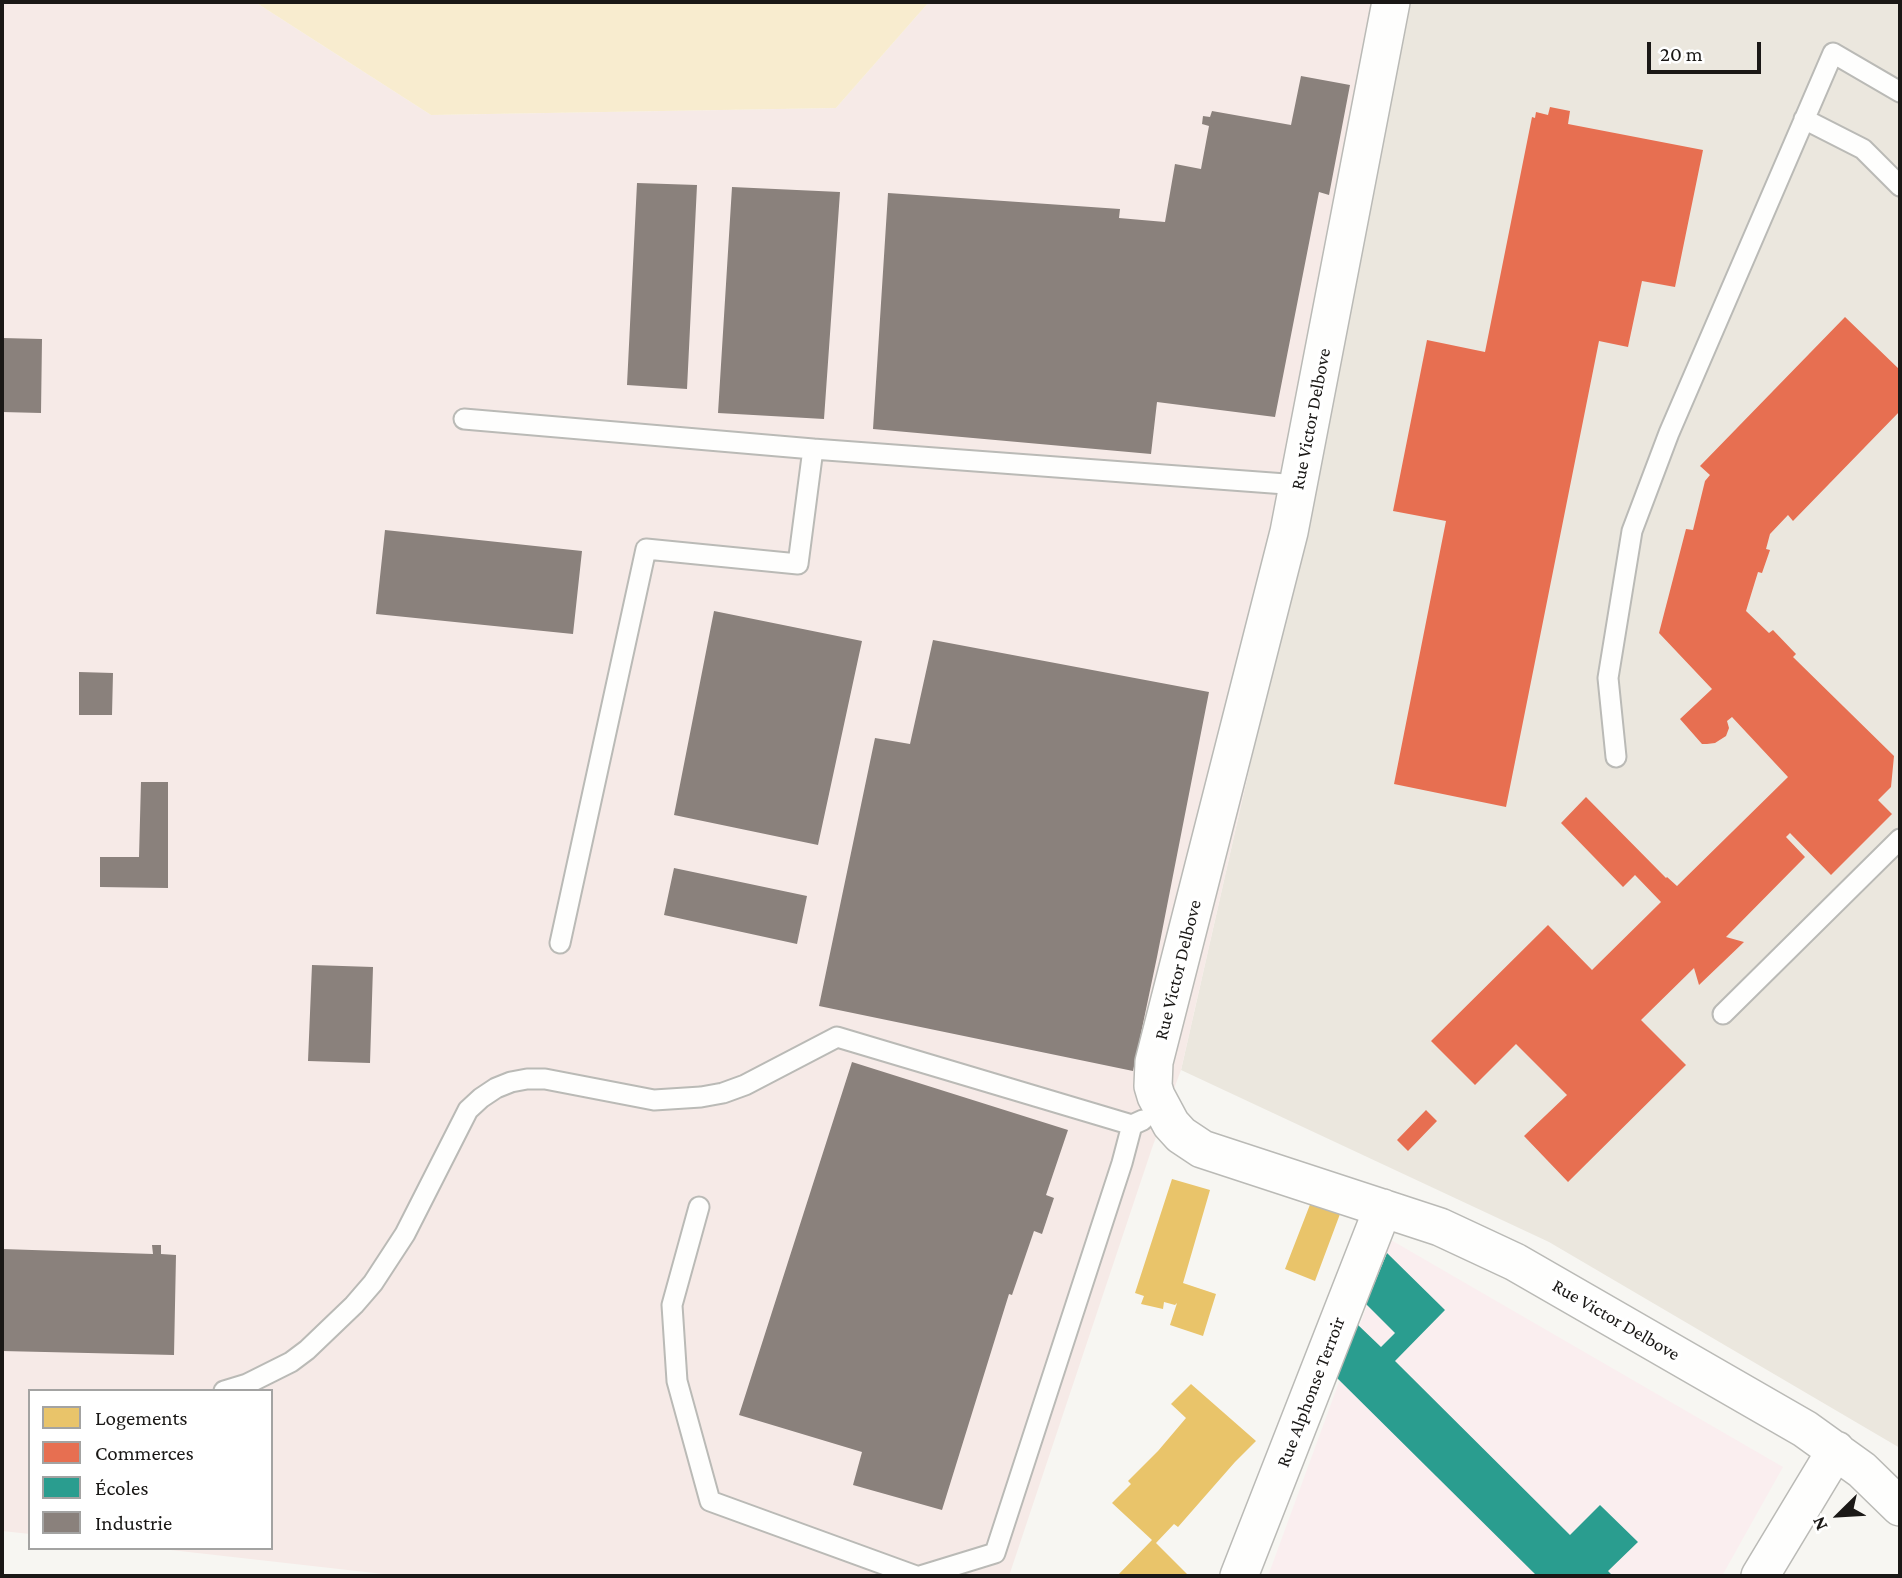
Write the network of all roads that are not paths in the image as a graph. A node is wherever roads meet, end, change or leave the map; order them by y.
1 (1391, 2) edge
2 (1900, 92) edge
3 (1804, 119) junction
4 (1900, 186) edge
5 (464, 419) dead end
6 (813, 449) junction
7 (1299, 485) junction
8 (1616, 757) dead end
9 (1900, 839) edge
10 (560, 943) dead end
11 (1723, 1014) dead end
12 (1147, 1117) junction
13 (699, 1207) dead end
14 (1383, 1208) junction
15 (231, 1389) edge
16 (1836, 1450) junction
17 (1900, 1507) edge
18 (918, 1576) edge
19 (1239, 1576) edge
20 (1760, 1576) edge

1 - 7 street, Rue Victor Delbove
2 - 3 lane
3 - 4 lane
3 - 8 lane
5 - 6 lane
6 - 7 lane
6 - 10 lane
7 - 12 street, Rue Victor Delbove
9 - 11 lane
12 - 14 street, Rue Victor Delbove
12 - 15 lane
12 - 18 lane
13 - 18 lane
14 - 16 street, Rue Victor Delbove
14 - 19 street, Rue Alphonse Terroir
16 - 17 street, Rue Victor Delbove
16 - 20 street

